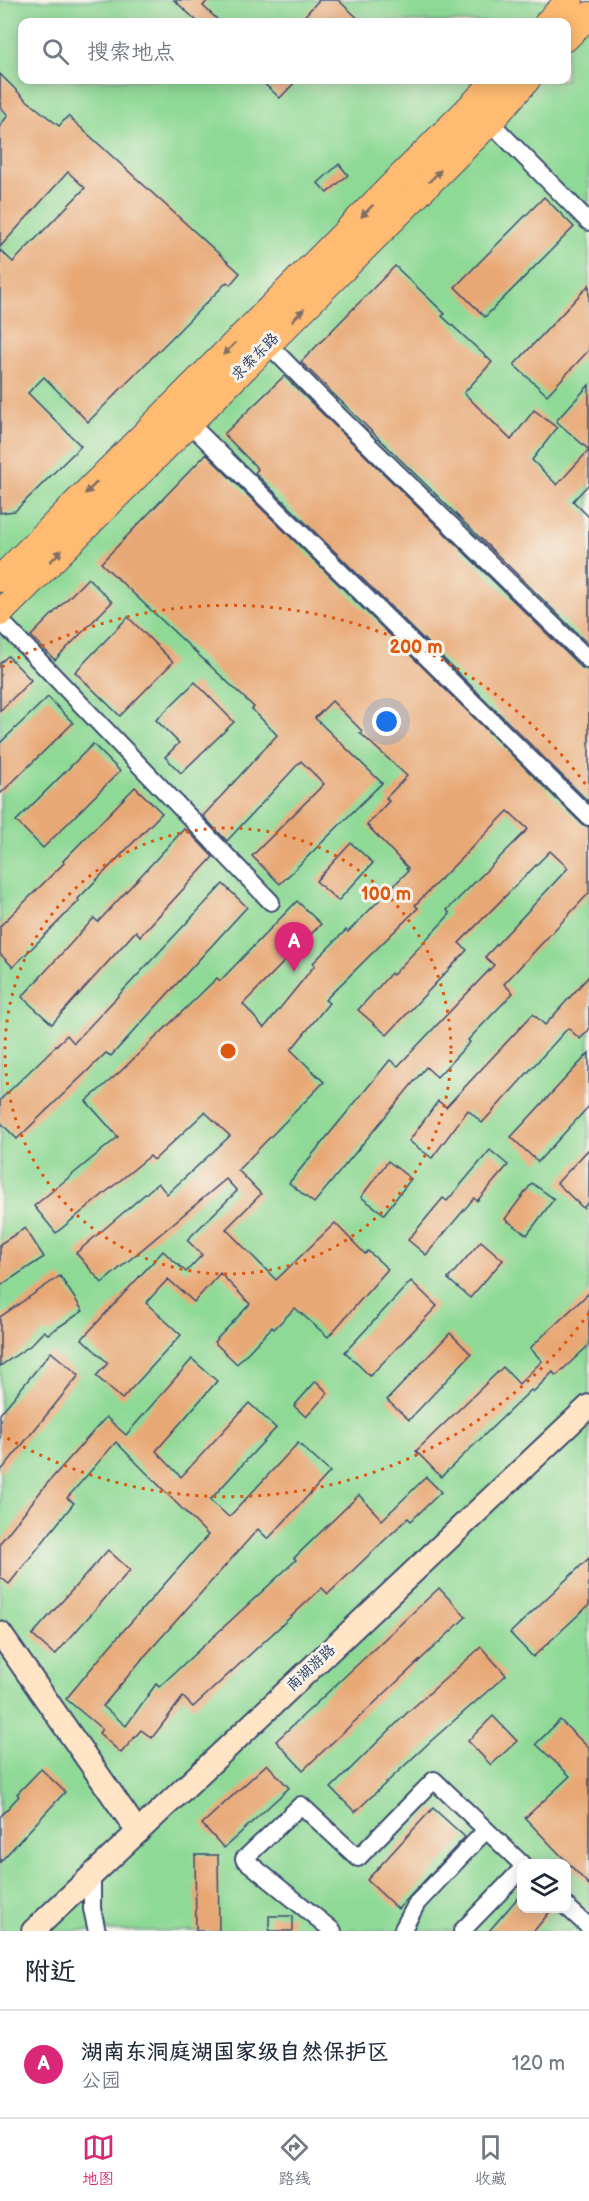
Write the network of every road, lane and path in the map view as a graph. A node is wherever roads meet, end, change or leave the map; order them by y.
1 (570, 0) edge
2 (589, 15) edge
3 (552, 18) edge
4 (571, 34) edge
5 (517, 84) edge
6 (503, 90) edge
7 (490, 122) junction
8 (589, 222) edge
9 (268, 344) junction
10 (189, 423) junction
11 (7, 577) edge
12 (0, 613) edge
13 (0, 620) edge
14 (589, 660) edge
15 (589, 817) edge
16 (271, 902) dead end
17 (589, 1406) edge
18 (0, 1633) edge
19 (0, 1657) edge
20 (486, 1830) junction
21 (132, 1837) junction
22 (518, 1859) edge
23 (517, 1874) edge
24 (92, 1875) junction
25 (571, 1910) edge
26 (589, 1927) edge
27 (33, 1931) edge
28 (97, 1931) edge
29 (333, 1931) edge
30 (404, 1931) edge
31 (462, 1931) edge

1 - 3 main road
2 - 4 main road
5 - 6 main road
6 - 7 main road, 求索东路
6 -> 11 main road, 求索东路
7 - 8 street
9 -> 7 main road, 求索东路
9 - 10 main road, 求索东路
9 - 14 street
11 -> 10 main road, 求索东路
10 - 15 street
11 - 12 main road, 求索东路
13 - 16 street
17 - 21 street, 南湖游路
18 - 21 street
19 - 21 street
20 - 22 street
20 - 29 street
20 - 30 street
21 - 24 street, 南湖游路
23 - 31 street
24 - 27 street, 南湖游路
24 - 28 street
25 - 26 street

